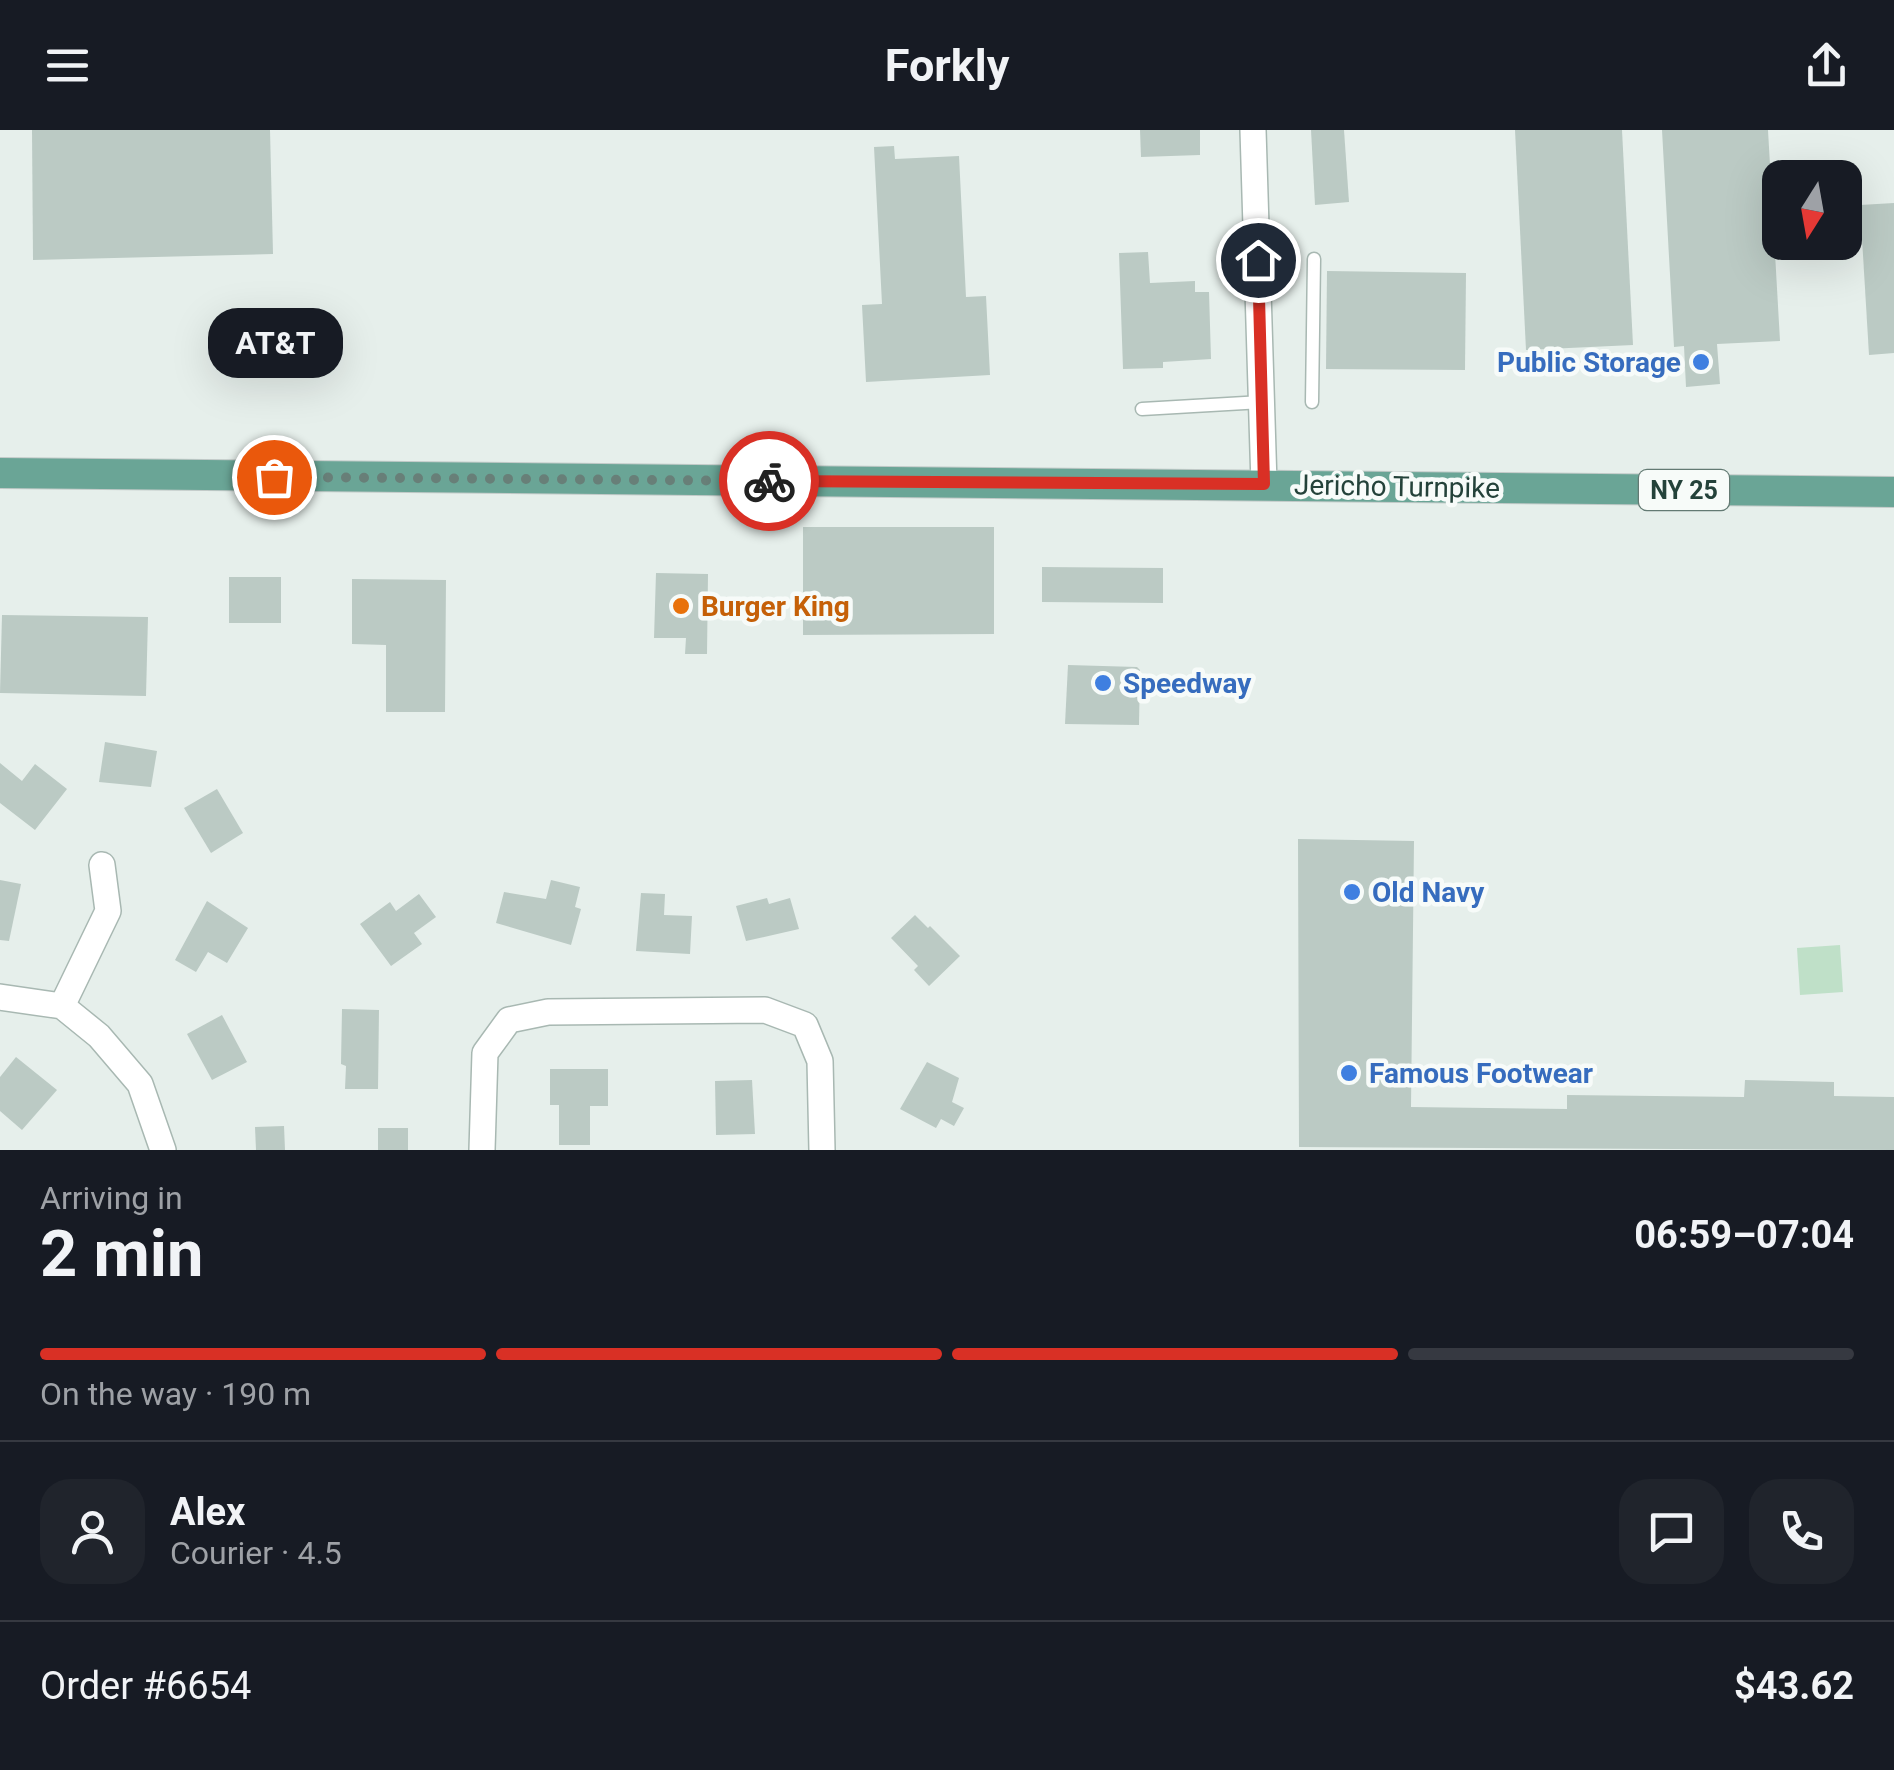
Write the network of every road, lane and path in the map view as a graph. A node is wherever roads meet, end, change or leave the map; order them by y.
1 (1253, 130) edge
2 (1314, 259) dead end
3 (1262, 402) junction
4 (1312, 402) dead end
5 (1142, 409) dead end
6 (0, 473) edge
7 (1264, 484) junction
8 (1894, 492) edge
9 (102, 865) dead end
10 (0, 996) edge
11 (62, 1006) junction
12 (164, 1150) edge
13 (482, 1150) edge
14 (822, 1150) edge

1 - 3 street
2 - 4 lane
3 - 5 lane
3 - 7 street
6 - 7 main road, Jericho Turnpike / NY 25
7 - 8 main road, Jericho Turnpike / NY 25
9 - 11 street
10 - 11 street
11 - 12 street
13 - 14 street

